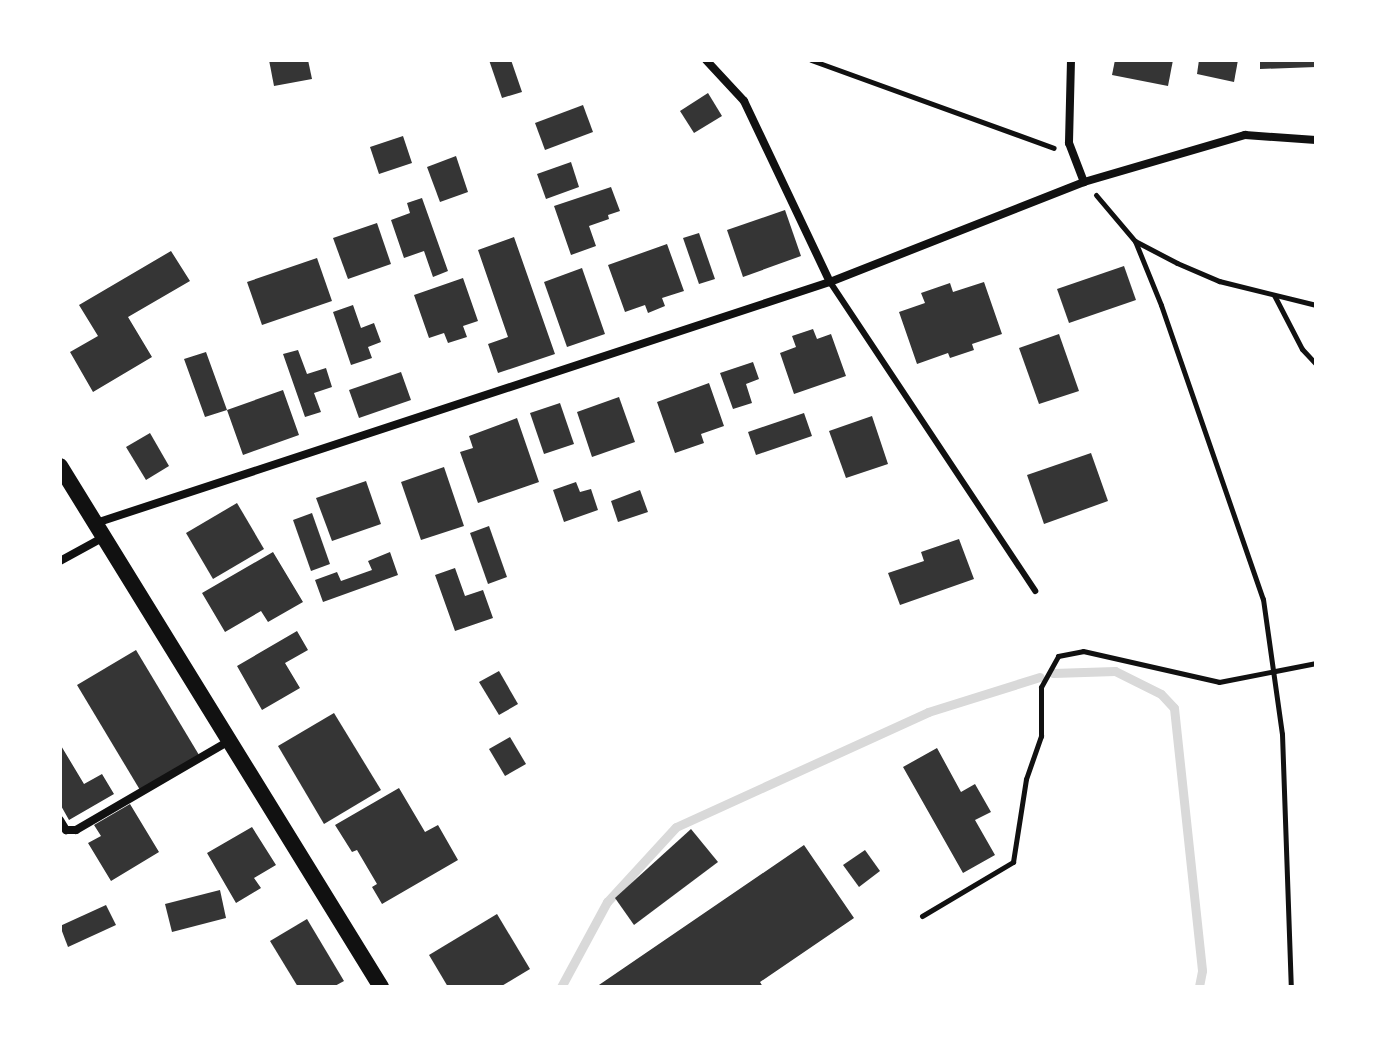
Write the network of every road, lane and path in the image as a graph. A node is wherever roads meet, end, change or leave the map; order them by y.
1 (706, 60) edge
2 (811, 60) edge
3 (1071, 60) edge
4 (1316, 140) edge
5 (1073, 156) junction
6 (1084, 182) junction
7 (1135, 241) junction
8 (830, 282) junction
9 (1274, 295) junction
10 (1316, 305) edge
11 (1316, 364) edge
12 (60, 466) edge
13 (100, 530) junction
14 (60, 561) edge
15 (1035, 591) dead end
16 (1316, 663) edge
17 (1275, 674) junction
18 (229, 741) junction
19 (60, 820) edge
20 (922, 916) dead end
21 (381, 987) edge
22 (1291, 987) edge

1 - 8 street
2 - 5 path
3 - 5 street
4 - 6 street
5 - 6 street
6 - 7 path
6 - 8 street
7 - 9 path
7 - 17 path
8 - 13 street
8 - 15 lane
9 - 10 path
9 - 11 path
12 - 13 main road
13 - 14 street
13 - 18 main road
16 - 17 path
17 - 20 path
17 - 22 path
18 - 19 street
18 - 21 main road

